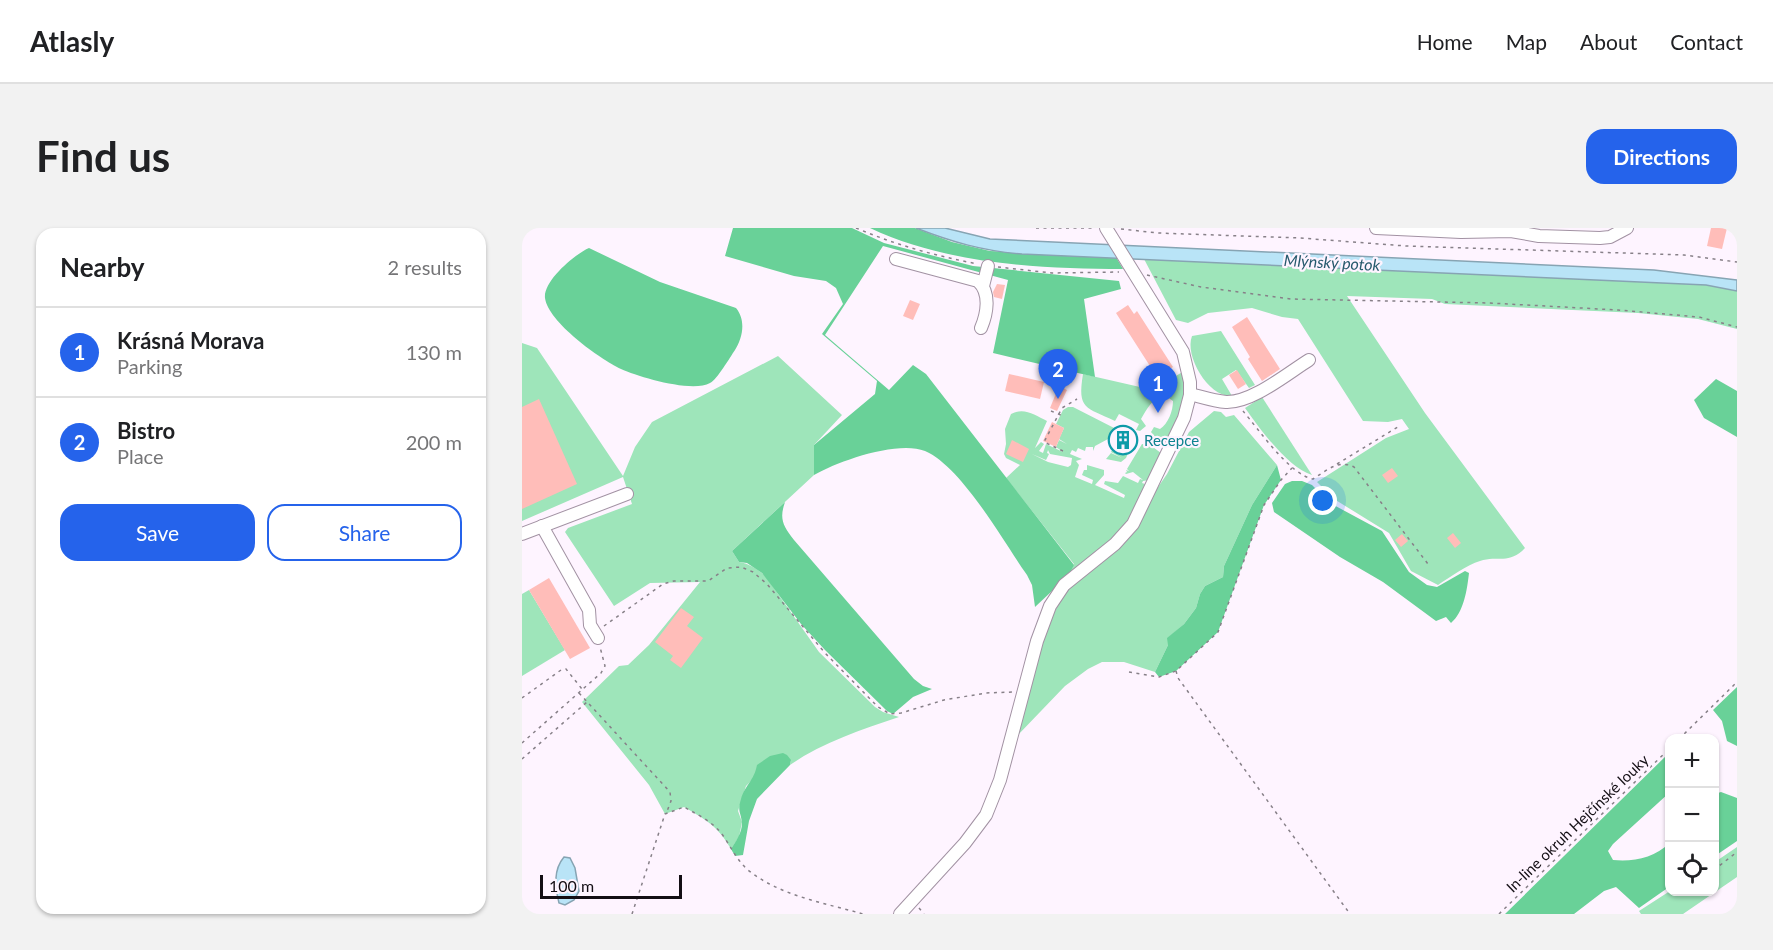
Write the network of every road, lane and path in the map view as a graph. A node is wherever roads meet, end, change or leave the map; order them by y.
1 (1036, 228) edge
2 (1093, 228) edge
3 (1376, 228) edge
4 (1627, 228) edge
5 (1523, 230) edge
6 (1111, 231) edge
7 (896, 259) dead end
8 (1737, 262) edge
9 (988, 266) dead end
10 (1132, 270) junction
11 (983, 286) junction
12 (1737, 327) edge
13 (981, 328) dead end
14 (1309, 360) dead end
15 (1190, 394) junction
16 (1077, 399) dead end
17 (1235, 401) junction
18 (1051, 411) dead end
19 (1059, 415) junction
20 (1063, 416) dead end
21 (1401, 425) dead end
22 (1129, 431) dead end
23 (1126, 436) dead end
24 (1046, 443) junction
25 (1043, 449) dead end
26 (1063, 451) dead end
27 (1337, 464) junction
28 (1292, 468) junction
29 (627, 494) dead end
30 (542, 526) junction
31 (522, 534) edge
32 (1428, 564) dead end
33 (598, 639) junction
34 (1176, 671) junction
35 (1129, 672) dead end
36 (1737, 682) edge
37 (582, 689) junction
38 (579, 692) junction
39 (1023, 693) junction
40 (522, 698) edge
41 (587, 701) junction
42 (1683, 734) edge
43 (522, 743) edge
44 (1665, 753) edge
45 (522, 759) edge
46 (665, 814) junction
47 (1737, 852) edge
48 (1719, 866) edge
49 (632, 914) edge
50 (863, 914) edge
51 (900, 914) edge
52 (1350, 914) edge
53 (1499, 914) edge

1 - 2 path
3 - 5 street
4 - 5 street
6 - 8 path
6 - 10 street
7 - 11 street
9 - 11 street
10 - 12 path
10 - 15 street
11 - 13 street
14 - 17 street
15 - 17 street
15 - 39 street
16 - 19 path
17 - 28 path
18 - 19 path
19 - 20 path
19 - 24 path
21 - 27 path
22 - 23 path
24 - 25 path
24 - 26 path
27 - 28 path
27 - 32 path
28 - 34 path
29 - 30 street
30 - 31 street
30 - 33 street
33 - 37 path
33 - 39 path
34 - 35 path
34 - 52 path
36 - 42 path
37 - 38 path
37 - 40 path
38 - 41 path
38 - 43 path
39 - 51 street
41 - 45 path
41 - 46 path
44 - 53 path, In-line okruh Hejčínské louky
46 - 49 path
46 - 50 path
47 - 48 path

